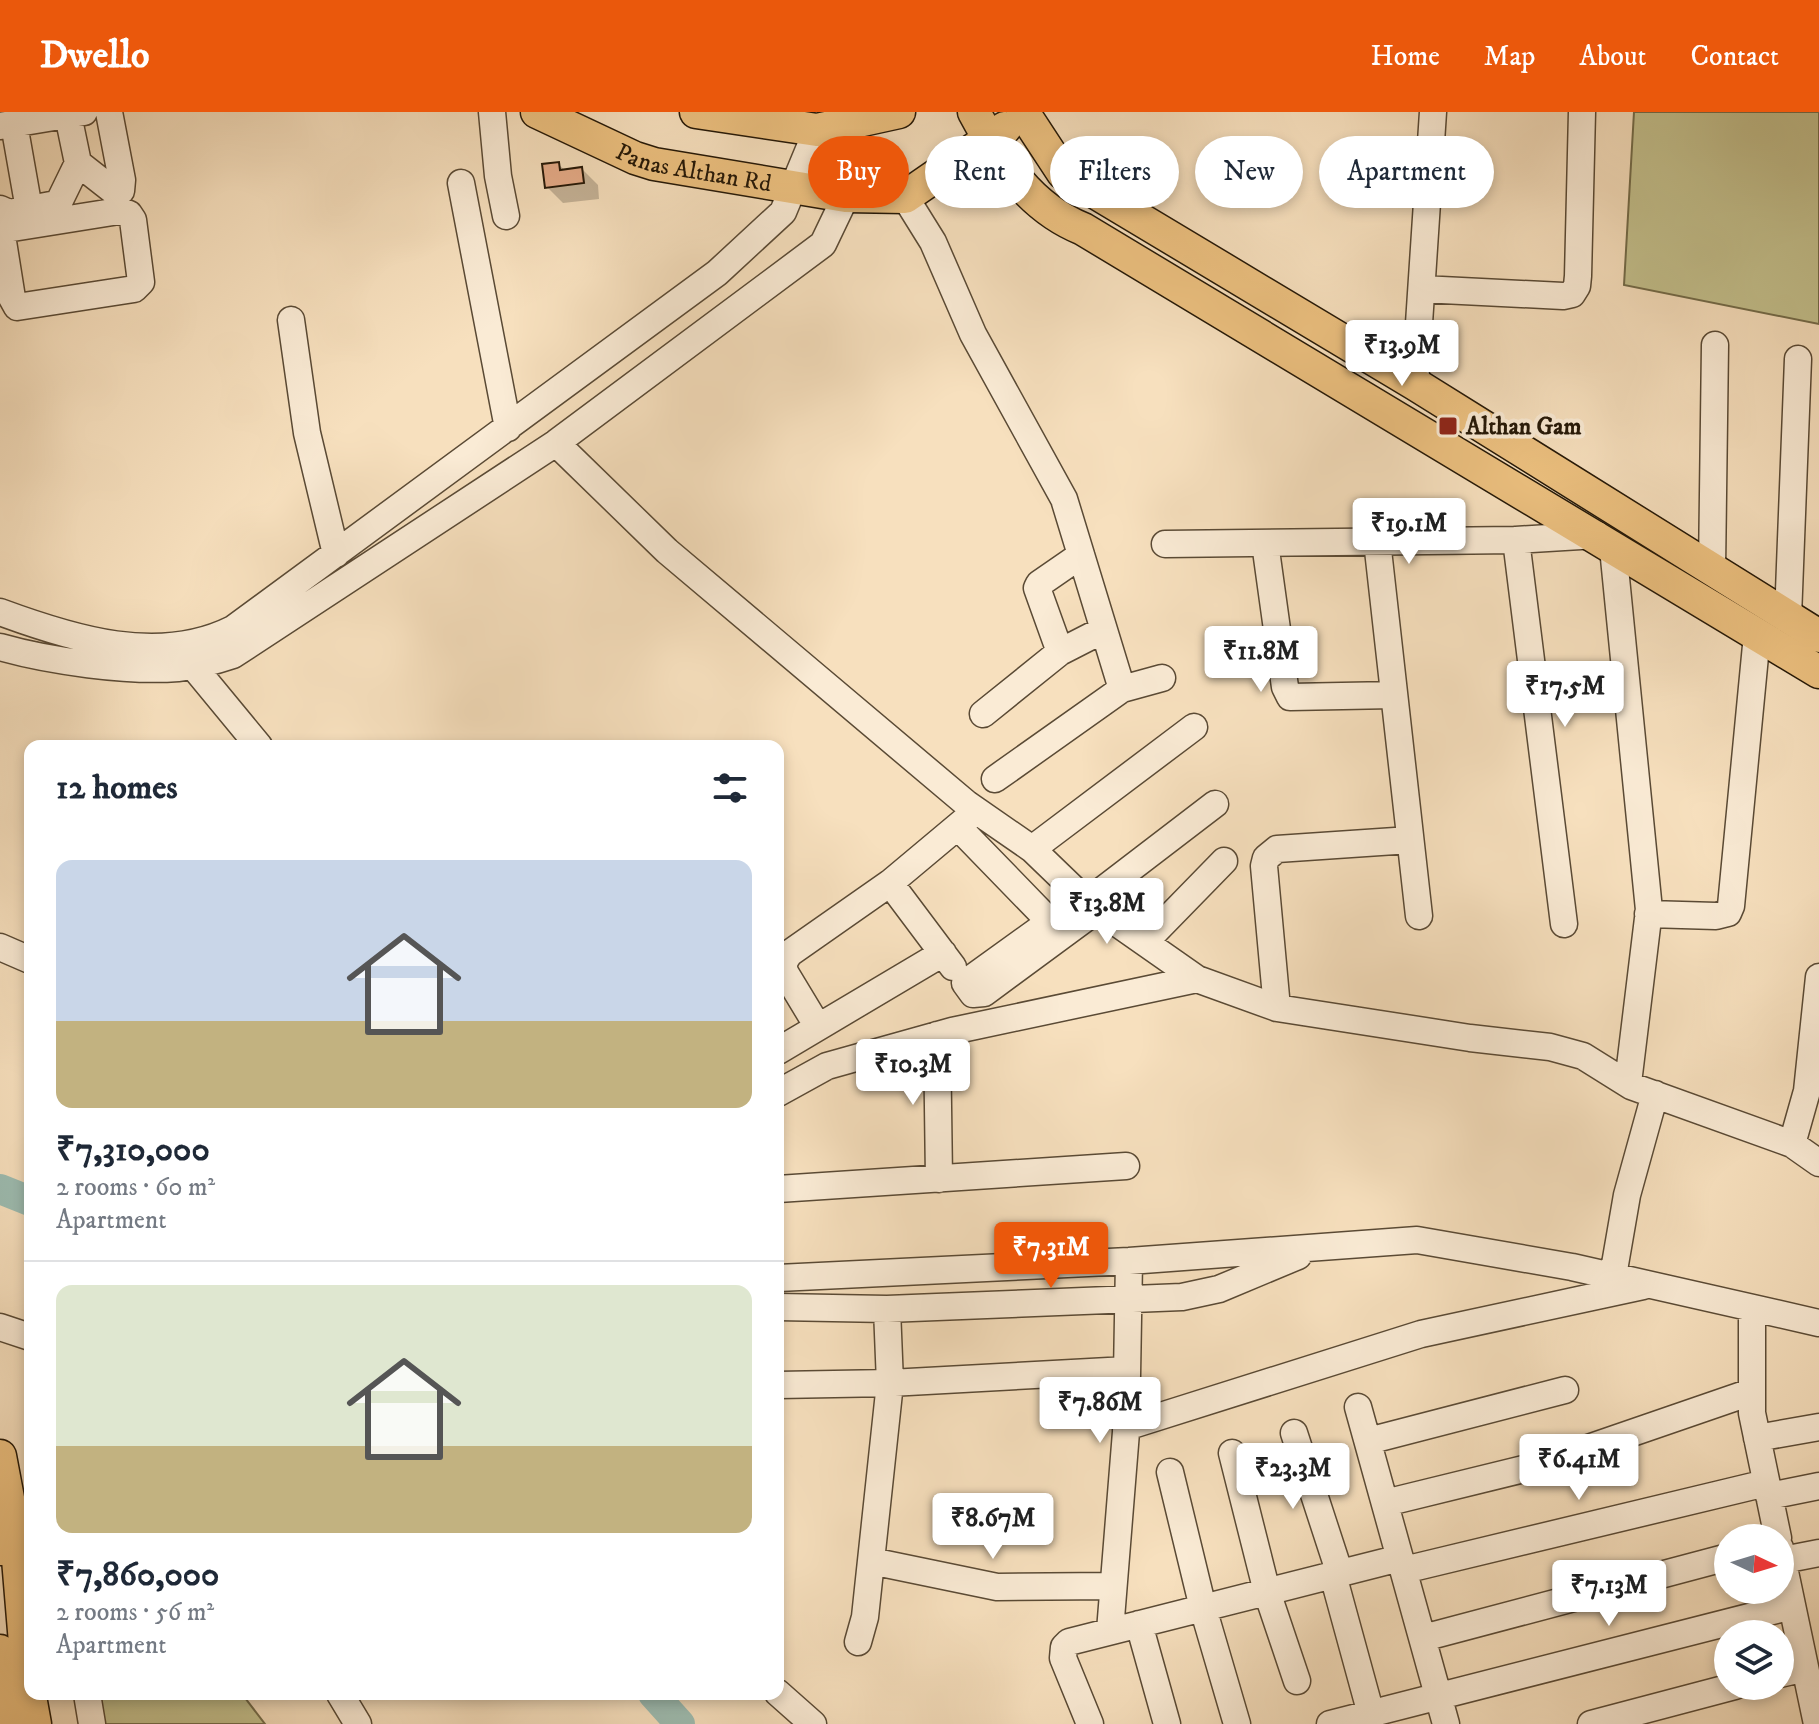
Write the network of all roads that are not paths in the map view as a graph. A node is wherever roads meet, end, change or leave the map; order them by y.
1 (109, 112) edge
2 (492, 112) edge
3 (537, 112) edge
4 (696, 112) edge
5 (899, 112) edge
6 (974, 112) edge
7 (1023, 112) edge
8 (1433, 112) edge
9 (1582, 112) edge
10 (76, 113) edge
11 (849, 123) junction
12 (7, 125) edge
13 (817, 130) junction
14 (848, 136) edge
15 (987, 136) edge
16 (994, 136) edge
17 (78, 163) junction
18 (461, 183) dead end
19 (795, 187) junction
20 (808, 189) edge
21 (1034, 198) edge
22 (909, 203) edge
23 (840, 208) edge
24 (29, 209) junction
25 (506, 216) dead end
26 (0, 223) edge
27 (1422, 289) junction
28 (291, 320) dead end
29 (1715, 345) dead end
30 (1798, 359) dead end
31 (1415, 384) junction
32 (508, 428) junction
33 (556, 443) junction
34 (1650, 531) junction
35 (1516, 540) junction
36 (1377, 541) junction
37 (1603, 541) junction
38 (1265, 543) junction
39 (1165, 544) dead end
40 (336, 554) junction
41 (1081, 555) junction
42 (1712, 569) junction
43 (0, 612) edge
44 (1788, 617) junction
45 (1103, 630) junction
46 (1757, 635) junction
47 (1819, 636) edge
48 (0, 647) edge
49 (1060, 652) junction
50 (193, 666) junction
51 (1819, 672) edge
52 (1162, 678) dead end
53 (1122, 689) junction
54 (1394, 695) junction
55 (983, 714) dead end
56 (1194, 727) dead end
57 (254, 740) edge
58 (995, 779) dead end
59 (1215, 804) dead end
60 (968, 819) junction
61 (1410, 840) junction
62 (1032, 849) junction
63 (1224, 861) dead end
64 (890, 883) junction
65 (1089, 903) junction
66 (1648, 914) junction
67 (1419, 916) dead end
68 (1564, 924) dead end
69 (1056, 928) junction
70 (1145, 942) junction
71 (0, 947) edge
72 (943, 953) junction
73 (24, 957) edge
74 (1819, 977) edge
75 (1197, 979) junction
76 (1277, 1008) junction
77 (818, 1027) junction
78 (937, 1035) junction
79 (784, 1047) edge
80 (1628, 1083) junction
81 (784, 1090) edge
82 (1655, 1094) junction
83 (1792, 1144) junction
84 (1819, 1163) edge
85 (1126, 1166) dead end
86 (939, 1179) junction
87 (784, 1189) edge
88 (1320, 1247) junction
89 (1129, 1261) junction
90 (1613, 1276) junction
91 (784, 1278) edge
92 (1651, 1285) junction
93 (1128, 1300) junction
94 (784, 1307) edge
95 (1752, 1308) junction
96 (887, 1309) junction
97 (1819, 1323) edge
98 (0, 1327) edge
99 (24, 1335) edge
100 (1127, 1370) junction
101 (890, 1383) junction
102 (784, 1385) edge
103 (1565, 1390) dead end
104 (1751, 1392) junction
105 (1358, 1407) dead end
106 (1126, 1427) junction
107 (1819, 1427) edge
108 (1294, 1433) dead end
109 (1757, 1438) junction
110 (1368, 1441) junction
111 (1232, 1453) dead end
112 (0, 1456) edge
113 (1170, 1472) dead end
114 (1819, 1486) edge
115 (1768, 1489) junction
116 (1385, 1503) junction
117 (1775, 1524) edge
118 (16, 1549) edge
119 (1794, 1550) edge
120 (1819, 1553) edge
121 (871, 1561) junction
122 (1714, 1561) edge
123 (1402, 1564) junction
124 (1336, 1574) junction
125 (24, 1582) edge
126 (1113, 1586) junction
127 (1267, 1592) junction
128 (1794, 1592) edge
129 (1203, 1608) junction
130 (1803, 1619) edge
131 (1139, 1624) junction
132 (1110, 1631) junction
133 (24, 1636) edge
134 (1423, 1638) junction
135 (858, 1642) dead end
136 (0, 1651) edge
137 (1794, 1662) edge
138 (1794, 1675) edge
139 (1297, 1681) dead end
140 (1714, 1692) edge
141 (784, 1698) edge
142 (1439, 1698) junction
143 (31, 1700) edge
144 (50, 1700) edge
145 (88, 1700) edge
146 (344, 1700) edge
147 (1371, 1714) junction
148 (14, 1724) edge
149 (35, 1724) edge
150 (55, 1724) edge
151 (92, 1724) edge
152 (358, 1724) edge
153 (813, 1724) edge
154 (1090, 1724) edge
155 (1167, 1724) edge
156 (1237, 1724) edge
157 (1330, 1724) edge
158 (1446, 1724) edge
159 (1591, 1724) edge
160 (1817, 1724) edge

1 - 17 street
2 - 25 street
3 - 19 main road, Panas Althan Rd
4 - 13 main road
5 - 11 main road
6 - 15 main road
7 - 16 main road
7 - 31 main road
8 - 27 street
9 - 27 street
10 - 12 street
10 - 17 street
11 - 13 main road
11 - 14 street
12 - 24 street
13 - 19 street
17 - 24 street
18 - 32 street
19 - 20 main road, Panas Althan Rd
19 - 32 street
21 - 37 main road
22 - 41 street
23 - 33 street
24 - 26 street
26 - 26 street
27 - 31 street
28 - 40 street
29 - 42 street
30 - 44 street
31 - 34 main road
32 - 40 street
33 - 50 street
33 - 60 street
34 - 37 street
34 - 42 main road
35 - 36 street
35 - 37 street
35 - 68 street
36 - 38 street
36 - 54 street
37 - 46 main road
37 - 66 street
38 - 39 street
38 - 54 street
40 - 43 street
41 - 45 street
41 - 49 street
42 - 44 main road
44 - 47 main road
45 - 49 street
45 - 53 street
46 - 51 main road
46 - 66 street
48 - 50 street
49 - 55 street
50 - 57 street
52 - 53 street
53 - 58 street
54 - 61 street
56 - 62 street
59 - 65 street
60 - 62 street
60 - 64 street
60 - 69 street
61 - 67 street
61 - 76 street
62 - 65 street
63 - 70 street
64 - 72 street
64 - 77 street
65 - 69 street
65 - 70 street
66 - 80 street
69 - 72 street
70 - 75 street
71 - 73 street
72 - 77 street
74 - 83 street
75 - 76 street
75 - 78 street
76 - 80 street
77 - 79 street
78 - 81 street
78 - 86 street
80 - 82 street
82 - 83 street
82 - 90 street
83 - 84 street
85 - 86 street
86 - 87 street
88 - 89 street
88 - 90 street
88 - 93 street
89 - 91 street
89 - 93 street
90 - 92 street
92 - 95 street
92 - 106 street
93 - 96 street
93 - 100 street
94 - 96 street
95 - 97 street
95 - 104 street
96 - 101 street
98 - 99 street
100 - 101 street
100 - 106 street
101 - 102 street
101 - 121 street
103 - 110 street
104 - 109 street
104 - 116 street
105 - 110 street
106 - 126 street
107 - 109 street
108 - 124 street
109 - 115 street
110 - 116 street
111 - 127 street
112 - 118 main road
113 - 129 street
114 - 115 street
115 - 117 street
115 - 123 street
116 - 123 street
118 - 125 main road
118 - 133 main road
119 - 120 street
121 - 126 street
121 - 135 street
122 - 134 street
123 - 124 street
123 - 134 street
124 - 127 street
124 - 147 street
126 - 132 street
127 - 129 street
127 - 139 street
128 - 130 street
129 - 131 street
129 - 156 street
130 - 137 street
130 - 142 street
131 - 132 street
131 - 155 street
132 - 154 street
134 - 142 street
136 - 148 main road
138 - 160 street
140 - 159 street
141 - 153 street
142 - 147 street
142 - 158 street
143 - 149 main road
144 - 150 main road
145 - 151 street
146 - 152 street
147 - 157 street

